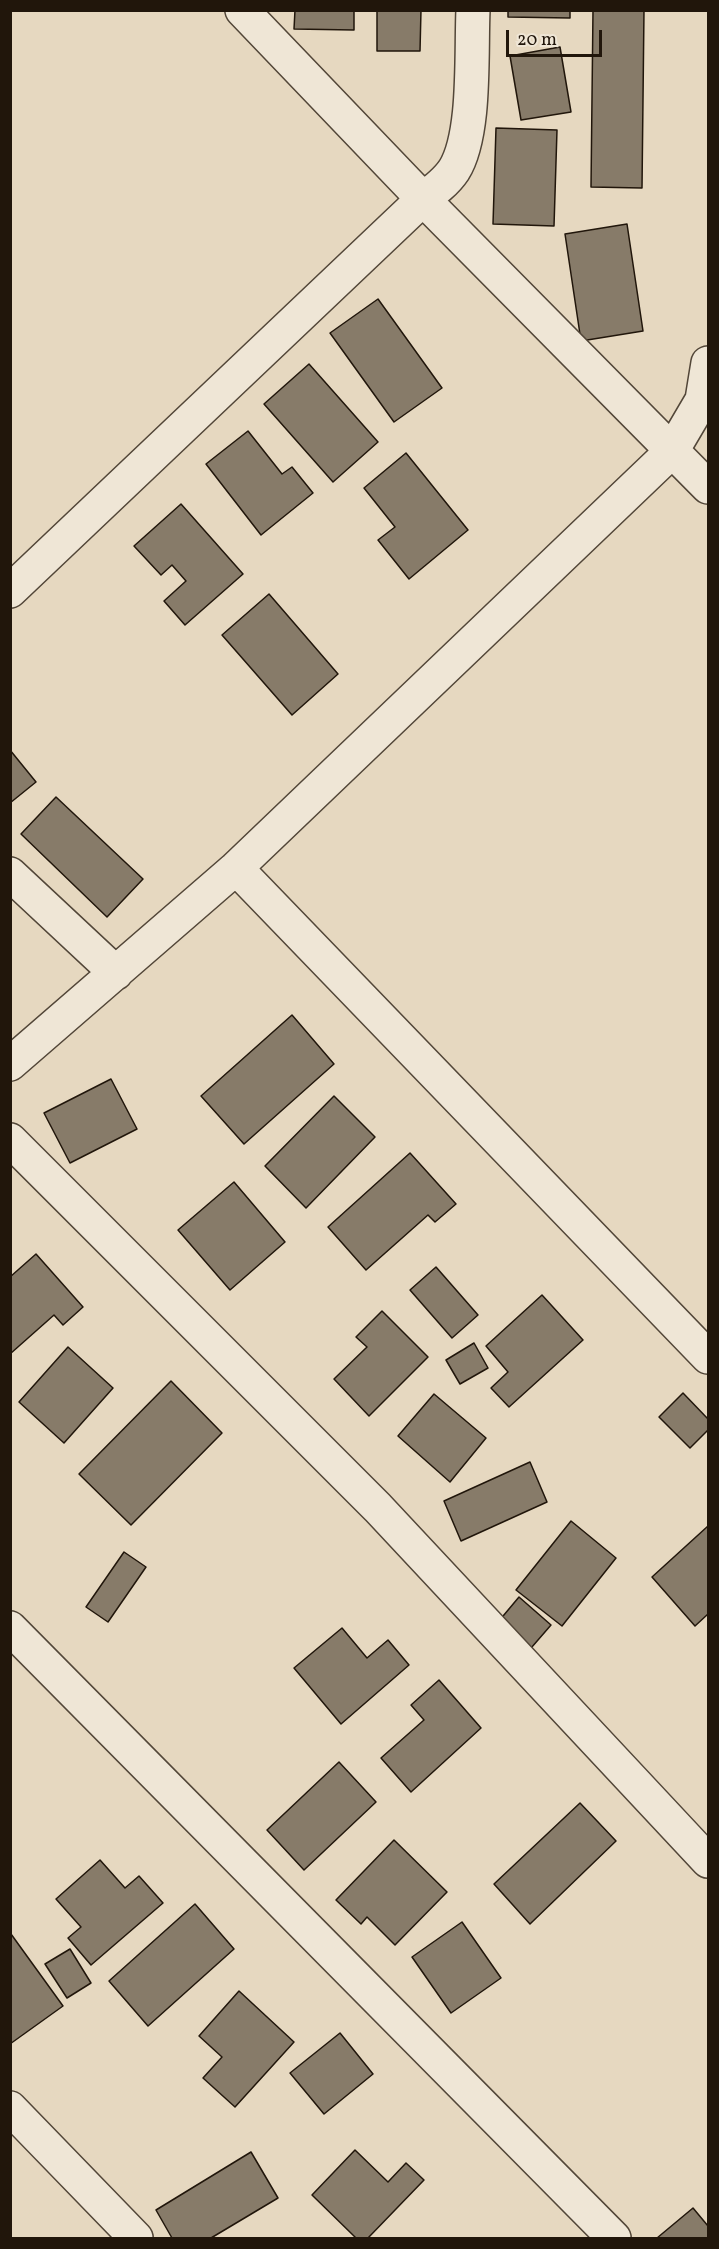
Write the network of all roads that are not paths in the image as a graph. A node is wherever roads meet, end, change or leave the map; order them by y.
1 (243, 10) edge
2 (473, 10) edge
3 (423, 199) junction
4 (708, 363) edge
5 (672, 451) junction
6 (708, 487) edge
7 (10, 591) edge
8 (236, 868) junction
9 (10, 874) edge
10 (116, 973) junction
11 (10, 1064) edge
12 (10, 1140) edge
13 (708, 1357) edge
14 (10, 1628) edge
15 (708, 1861) edge
16 (10, 2108) edge
17 (136, 2238) edge
18 (614, 2238) edge

1 - 3 street
2 - 3 street
3 - 5 street
3 - 7 street
4 - 5 street
5 - 6 street
5 - 8 street
8 - 10 street
8 - 13 street
9 - 10 street
10 - 11 street
12 - 15 street
14 - 18 street
16 - 17 street

